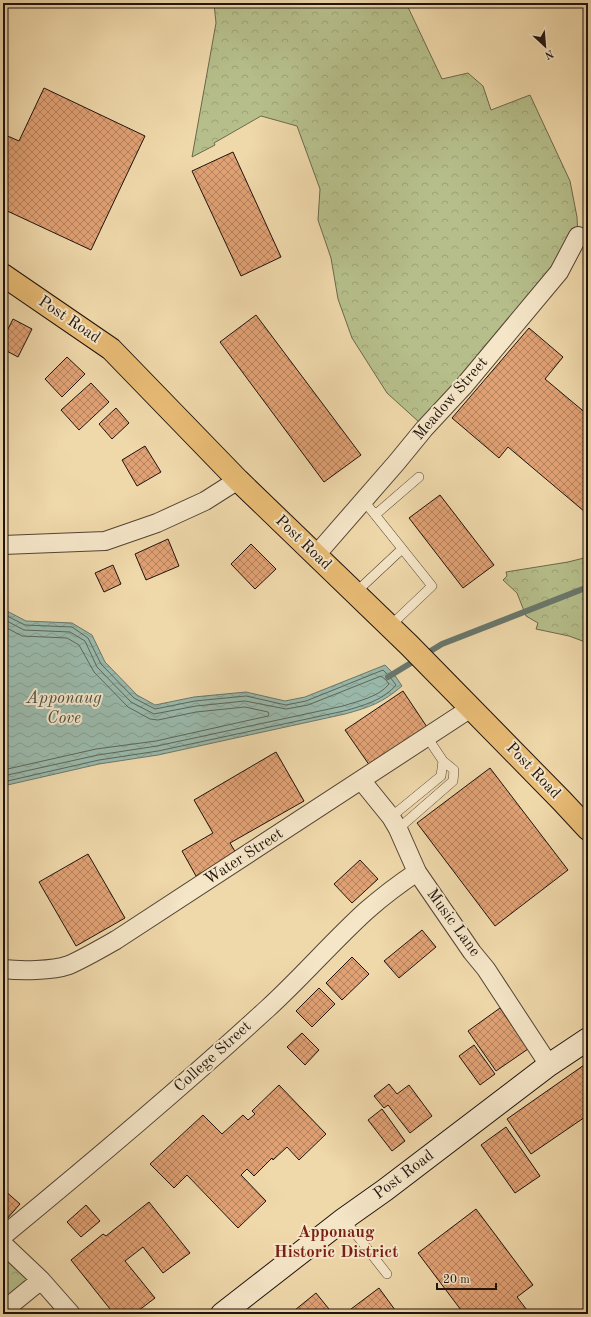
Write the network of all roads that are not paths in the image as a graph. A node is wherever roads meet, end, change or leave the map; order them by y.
1 (583, 236) edge
2 (3, 275) edge
3 (419, 477) dead end
4 (238, 480) junction
5 (369, 508) junction
6 (3, 544) edge
7 (402, 549) junction
8 (316, 555) junction
9 (355, 593) junction
10 (390, 626) junction
11 (471, 708) junction
12 (427, 737) junction
13 (443, 761) junction
14 (361, 780) junction
15 (395, 823) junction
16 (588, 829) edge
17 (417, 872) junction
18 (3, 969) edge
19 (588, 1039) edge
20 (549, 1064) junction
21 (344, 1219) junction
22 (3, 1236) edge
23 (3, 1244) edge
24 (387, 1274) dead end
25 (41, 1280) junction
26 (3, 1311) edge
27 (71, 1314) edge
28 (222, 1314) edge

1 - 5 street, Meadow Street
2 - 4 main road, Post Road
3 - 5 lane
4 - 6 street
4 - 8 main road, Post Road
5 - 7 lane
5 - 8 street, Meadow Street
7 - 9 lane
7 - 10 lane
8 - 9 main road, Post Road
9 - 10 main road, Post Road
10 - 11 main road, Post Road
11 - 12 street, Water Street
11 - 16 main road, Post Road
12 - 13 lane
12 - 14 street, Water Street
13 - 15 lane
13 - 15 lane
14 - 15 street, Music Lane
14 - 18 street, Water Street
15 - 17 street, Music Lane
17 - 20 street, Music Lane
17 - 22 street, College Street
19 - 20 main road, Post Road
20 - 21 main road, Post Road
21 - 24 lane
21 - 28 main road, Post Road
23 - 25 street
25 - 26 street
25 - 27 street

